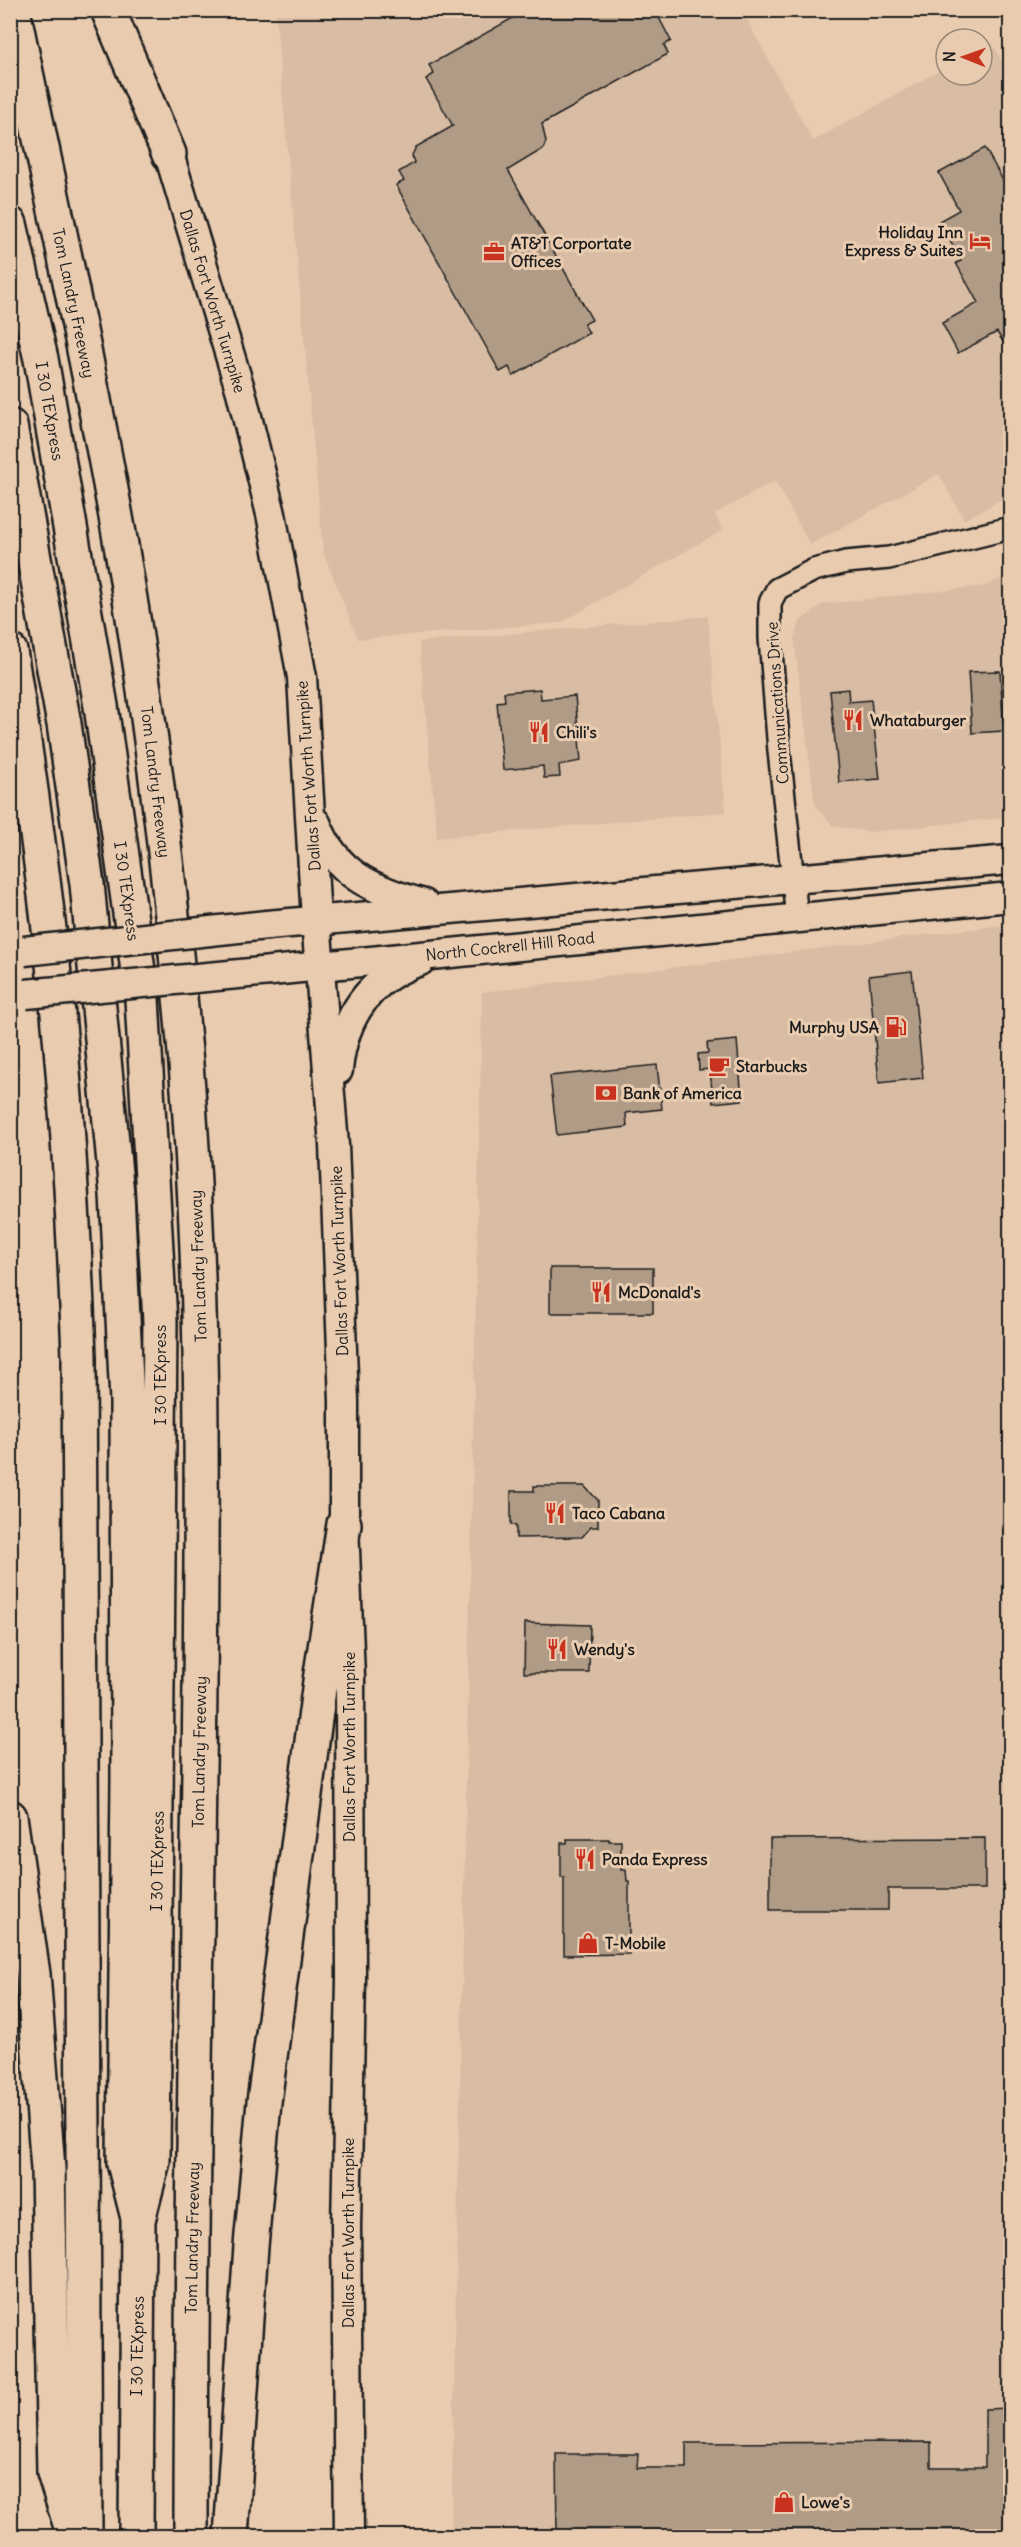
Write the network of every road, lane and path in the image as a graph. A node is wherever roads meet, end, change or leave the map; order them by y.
1 (13, 10) edge
2 (108, 10) edge
3 (126, 10) edge
4 (169, 153) junction
5 (10, 224) edge
6 (10, 426) edge
7 (1011, 528) edge
8 (10, 651) edge
9 (310, 808) junction
10 (1011, 860) edge
11 (793, 879) junction
12 (1011, 897) edge
13 (440, 908) junction
14 (797, 918) junction
15 (316, 920) junction
16 (17, 951) edge
17 (448, 952) junction
18 (320, 965) junction
19 (18, 995) edge
20 (332, 1126) junction
21 (344, 1524) junction
22 (10, 1816) edge
23 (138, 2220) junction
24 (74, 2536) edge
25 (85, 2536) edge
26 (136, 2536) edge
27 (191, 2536) edge
28 (231, 2536) edge
29 (349, 2536) edge

1 - 27 highway, Tom Landry Freeway
2 - 4 highway
3 - 4 main road, Dallas Fort Worth Turnpike
4 - 9 main road, Dallas Fort Worth Turnpike
5 - 23 highway, I 30 TEXpress
6 - 23 highway
7 - 11 street, Communications Drive
8 - 25 highway
9 - 13 main road
9 - 15 main road, Dallas Fort Worth Turnpike
10 - 11 main road
11 - 13 main road
11 - 14 street, Communications Drive
12 - 14 main road, North Cockrell Hill Road
13 - 15 main road
14 - 17 main road, North Cockrell Hill Road
15 - 16 main road, bridge
15 - 18 main road, Dallas Fort Worth Turnpike
17 - 18 main road, North Cockrell Hill Road
17 - 20 main road
18 - 19 main road, North Cockrell Hill Road, bridge
18 - 20 main road, Dallas Fort Worth Turnpike
20 - 21 main road, Dallas Fort Worth Turnpike
21 - 28 highway
21 - 29 main road, Dallas Fort Worth Turnpike
22 - 24 highway
23 - 26 highway, I 30 TEXpress

